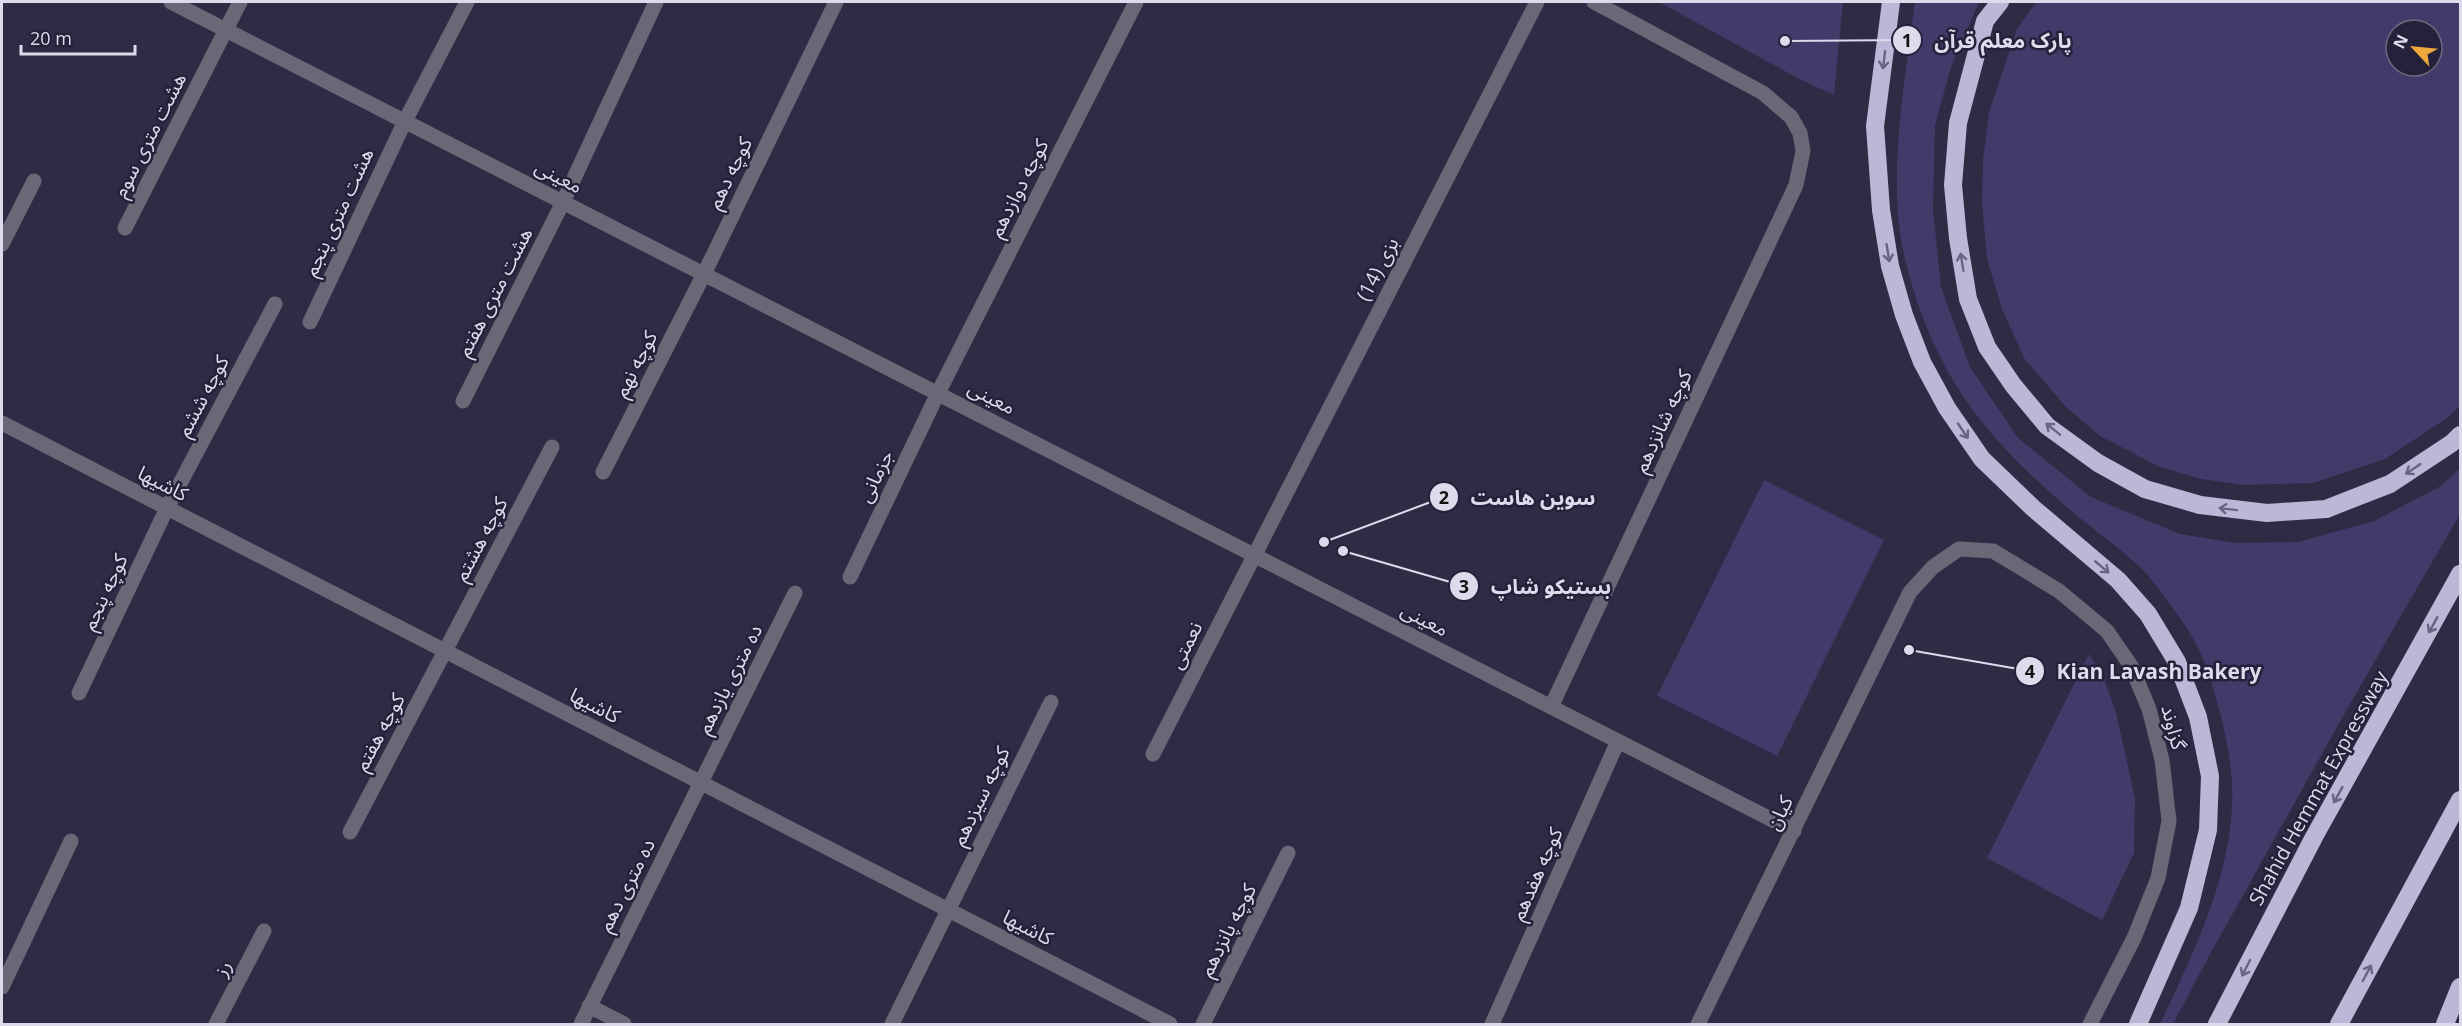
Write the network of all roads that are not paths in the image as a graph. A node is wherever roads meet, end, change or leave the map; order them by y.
1 (171, 2) edge
2 (240, 2) edge
3 (467, 2) edge
4 (656, 2) edge
5 (836, 2) edge
6 (1136, 2) edge
7 (1538, 2) edge
8 (1594, 2) edge
9 (1891, 2) edge
10 (2000, 2) edge
11 (226, 30) junction
12 (405, 121) junction
13 (34, 181) dead end
14 (563, 202) junction
15 (125, 228) dead end
16 (2, 244) edge
17 (704, 274) junction
18 (274, 304) dead end
19 (310, 322) dead end
20 (938, 393) junction
21 (463, 400) dead end
22 (2, 423) edge
23 (2460, 435) edge
24 (552, 447) dead end
25 (603, 472) dead end
26 (167, 508) junction
27 (1254, 555) junction
28 (2460, 574) edge
29 (850, 577) dead end
30 (795, 593) dead end
31 (1896, 619) joint
32 (445, 651) junction
33 (79, 693) dead end
34 (1051, 702) dead end
35 (1551, 707) junction
36 (1618, 741) junction
37 (1153, 754) dead end
38 (700, 783) junction
39 (2460, 800) edge
40 (1794, 831) junction
41 (350, 832) dead end
42 (71, 841) dead end
43 (1288, 854) dead end
44 (947, 910) junction
45 (264, 931) dead end
46 (2, 987) edge
47 (2460, 987) edge
48 (589, 1006) junction
49 (216, 1024) edge
50 (581, 1024) edge
51 (624, 1024) edge
52 (892, 1024) edge
53 (1170, 1024) edge
54 (1203, 1024) edge
55 (1492, 1024) edge
56 (1698, 1024) edge
57 (2090, 1024) edge
58 (2138, 1024) edge
59 (2217, 1024) edge
60 (2339, 1024) edge
61 (2445, 1024) edge

1 - 11 street, معینی
2 - 11 street, هشت متری سوم
3 - 12 street
4 - 14 street
5 - 17 street, کوچه دهم
6 - 20 street, کوچه دوازدهم
7 - 27 street, بزی (14)
8 - 35 street, کوچه شانزدهم
9 -> 58 highway
23 -> 10 highway
11 - 12 street, معینی
11 - 15 street, هشت متری سوم
12 - 14 street, معینی
12 - 19 street, هشت متری پنجم
13 - 16 street
14 - 17 street, معینی
14 - 21 street, هشت متری هفتم
17 - 20 street, معینی
17 - 25 street, کوچه نهم
18 - 26 street, کوچه ششم
20 - 27 street, معینی
20 - 29 street, جزمانی
22 - 26 street, کاشیها
24 - 32 street, کوچه هشتم
26 - 32 street, کاشیها
26 - 33 street, کوچه پنجم
27 - 35 street, معینی
27 - 37 street, نعمتی
28 -> 59 highway, Shahid Hemmat Expressway
30 - 38 street, ده متری یازدهم
31 - 40 street, کیان
31 - 57 street, گزاوند
32 - 38 street, کاشیها
32 - 41 street, کوچه هفتم
34 - 44 street, کوچه سیزدهم
35 - 36 street, معینی
36 - 40 street, معینی
36 - 55 street, کوچه هفدهم
38 - 44 street, کاشیها
38 - 48 street, ده متری دهم
60 -> 39 highway
40 - 56 street, کیان
42 - 46 street
43 - 54 street, کوچه پانزدهم
44 - 52 street
44 - 53 street, کاشیها
45 - 49 street, رز
47 - 61 highway
48 - 50 street, ده متری دهم
48 - 51 street

